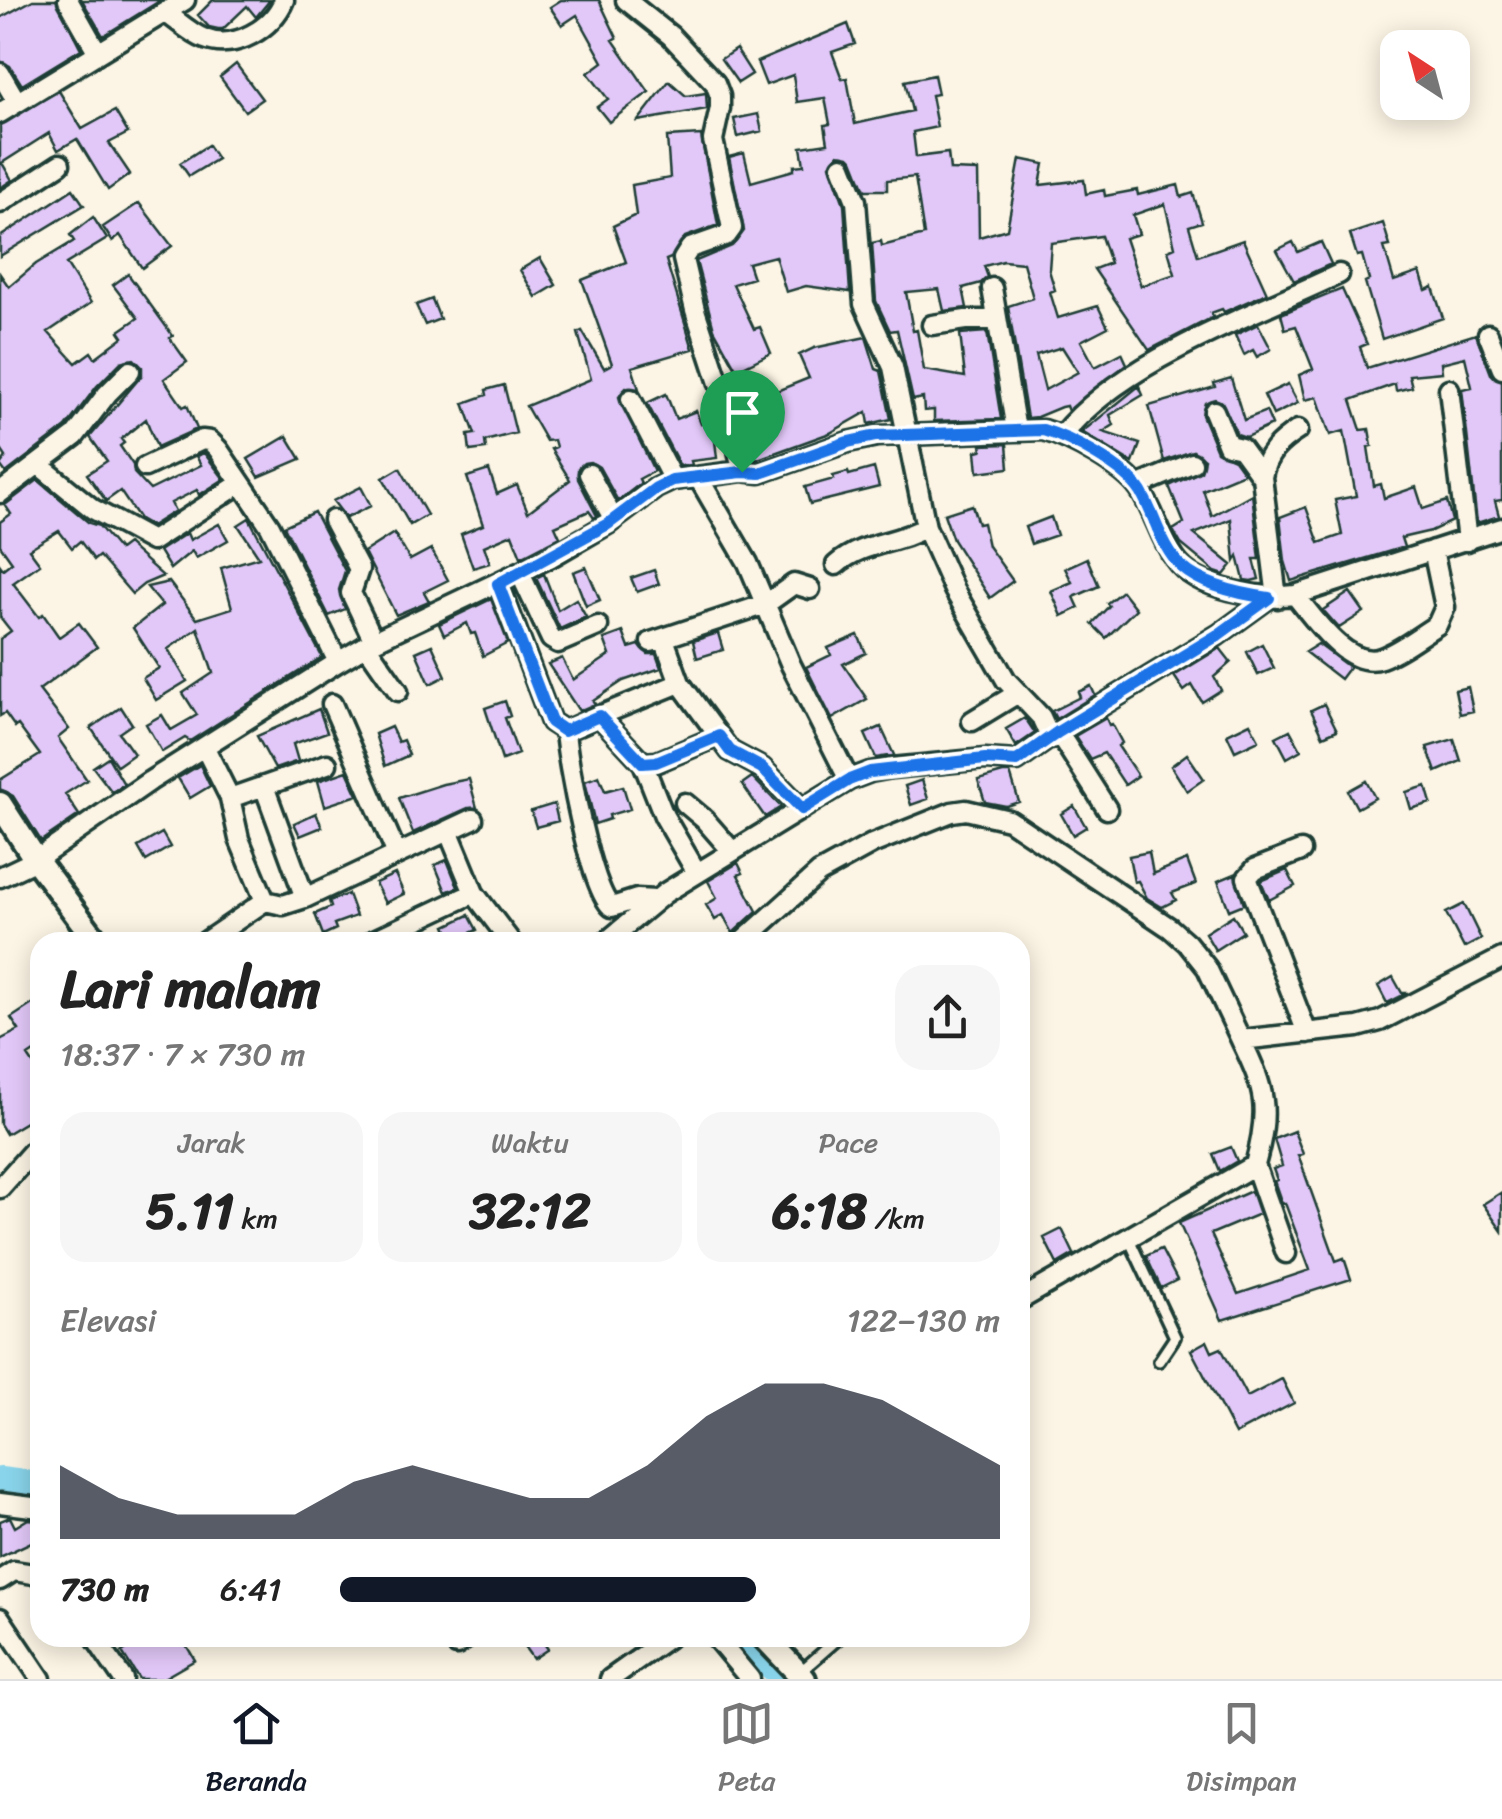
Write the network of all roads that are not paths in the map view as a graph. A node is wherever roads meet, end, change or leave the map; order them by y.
1 (68, 0) edge
2 (184, 0) edge
3 (284, 0) edge
4 (626, 0) edge
5 (166, 12) junction
6 (98, 53) junction
7 (0, 74) edge
8 (17, 102) junction
9 (0, 112) edge
10 (60, 164) dead end
11 (842, 166) dead end
12 (0, 202) edge
13 (1339, 274) dead end
14 (992, 288) dead end
15 (996, 320) junction
16 (932, 325) dead end
17 (1488, 334) dead end
18 (1502, 368) edge
19 (130, 371) dead end
20 (1449, 389) dead end
21 (632, 399) dead end
22 (1214, 412) dead end
23 (1016, 430) junction
24 (1298, 430) dead end
25 (905, 433) junction
26 (1062, 435) junction
27 (1192, 463) dead end
28 (39, 465) junction
29 (146, 467) dead end
30 (742, 472) junction
31 (590, 474) dead end
32 (1262, 476) junction
33 (698, 477) junction
34 (672, 480) junction
35 (242, 483) junction
36 (1137, 486) junction
37 (0, 493) edge
38 (333, 520) dead end
39 (614, 520) junction
40 (926, 527) junction
41 (1502, 528) edge
42 (1467, 541) junction
43 (1433, 550) junction
44 (836, 565) dead end
45 (520, 573) junction
46 (498, 584) junction
47 (810, 589) dead end
48 (1280, 597) junction
49 (766, 604) junction
50 (598, 626) dead end
51 (370, 643) junction
52 (338, 662) junction
53 (680, 683) junction
54 (398, 691) dead end
55 (1018, 693) junction
56 (332, 704) dead end
57 (599, 716) junction
58 (972, 720) dead end
59 (564, 731) junction
60 (1055, 735) junction
61 (719, 736) junction
62 (205, 748) junction
63 (643, 763) junction
64 (327, 764) dead end
65 (849, 780) junction
66 (264, 786) junction
67 (230, 798) junction
68 (685, 803) dead end
69 (0, 804) edge
70 (802, 809) junction
71 (1106, 810) dead end
72 (473, 819) dead end
73 (448, 830) junction
74 (732, 851) junction
75 (1301, 851) dead end
76 (396, 852) junction
77 (36, 860) junction
78 (697, 872) junction
79 (0, 877) edge
80 (474, 893) junction
81 (305, 898) junction
82 (655, 900) junction
83 (265, 901) junction
84 (90, 932) edge
85 (220, 932) edge
86 (391, 932) edge
87 (503, 932) edge
88 (619, 932) edge
89 (753, 932) edge
90 (1502, 958) edge
91 (1307, 1033) junction
92 (1241, 1040) junction
93 (30, 1149) edge
94 (8, 1163) edge
95 (1255, 1165) junction
96 (0, 1188) edge
97 (1128, 1237) junction
98 (1286, 1253) dead end
99 (1030, 1294) edge
100 (1160, 1361) dead end
101 (0, 1503) edge
102 (30, 1507) edge
103 (30, 1574) edge
104 (0, 1580) edge
105 (0, 1618) edge
106 (101, 1647) edge
107 (655, 1647) edge
108 (723, 1647) edge
109 (772, 1647) edge
110 (830, 1647) edge
111 (746, 1678) edge
112 (797, 1678) edge
113 (41, 1679) edge
114 (122, 1679) edge
115 (610, 1679) edge

1 - 6 street
2 - 5 street
3 - 5 street
4 - 30 street
5 - 6 street
6 - 8 street
7 - 8 street
8 - 9 street
10 - 12 street
11 - 25 street
13 - 26 street
14 - 15 street
15 - 16 street
15 - 23 street
17 - 18 street
19 - 28 street
20 - 42 street
21 - 34 street
22 - 32 street
23 - 25 street
23 - 26 street
24 - 32 street
25 - 30 street
25 - 40 street
26 - 36 street
27 - 36 street
28 - 35 street
28 - 37 street
29 - 35 street
30 - 33 street
31 - 39 street
32 - 48 street
33 - 34 street
33 - 49 street
34 - 39 street
35 - 52 street
36 - 48 street
38 - 51 street
39 - 45 street
40 - 44 street
40 - 55 street
41 - 42 street
42 - 43 street
43 - 48 street
43 - 48 street
45 - 46 street
45 - 50 street
46 - 51 street
46 - 59 street
47 - 49 street
48 - 60 street
49 - 53 street
49 - 65 street
51 - 52 street
51 - 54 street
52 - 62 street
53 - 57 street
53 - 61 street
55 - 58 street
55 - 60 street
56 - 76 street
57 - 59 street
57 - 63 street
59 - 82 street
60 - 65 street
60 - 71 street
61 - 63 street
61 - 70 street
62 - 67 street
62 - 77 street
63 - 78 street
64 - 66 street
65 - 70 street
66 - 67 street
66 - 81 street
67 - 83 street
68 - 74 street
69 - 77 street
70 - 74 street
72 - 73 street
73 - 76 street
73 - 80 street
74 - 78 street
75 - 91 street
76 - 81 street
77 - 79 street
77 - 84 street
78 - 82 street
80 - 86 street
80 - 87 street
81 - 83 street
82 - 88 street
83 - 85 street
89 - 92 street
90 - 91 street
91 - 92 street
92 - 95 street
93 - 94 street
94 - 96 street
95 - 97 street
95 - 98 street
97 - 99 street
97 - 100 lane
101 - 102 street
103 - 104 street
105 - 113 street
106 - 114 street
107 - 115 street
108 - 111 street
109 - 112 street
110 - 112 lane

